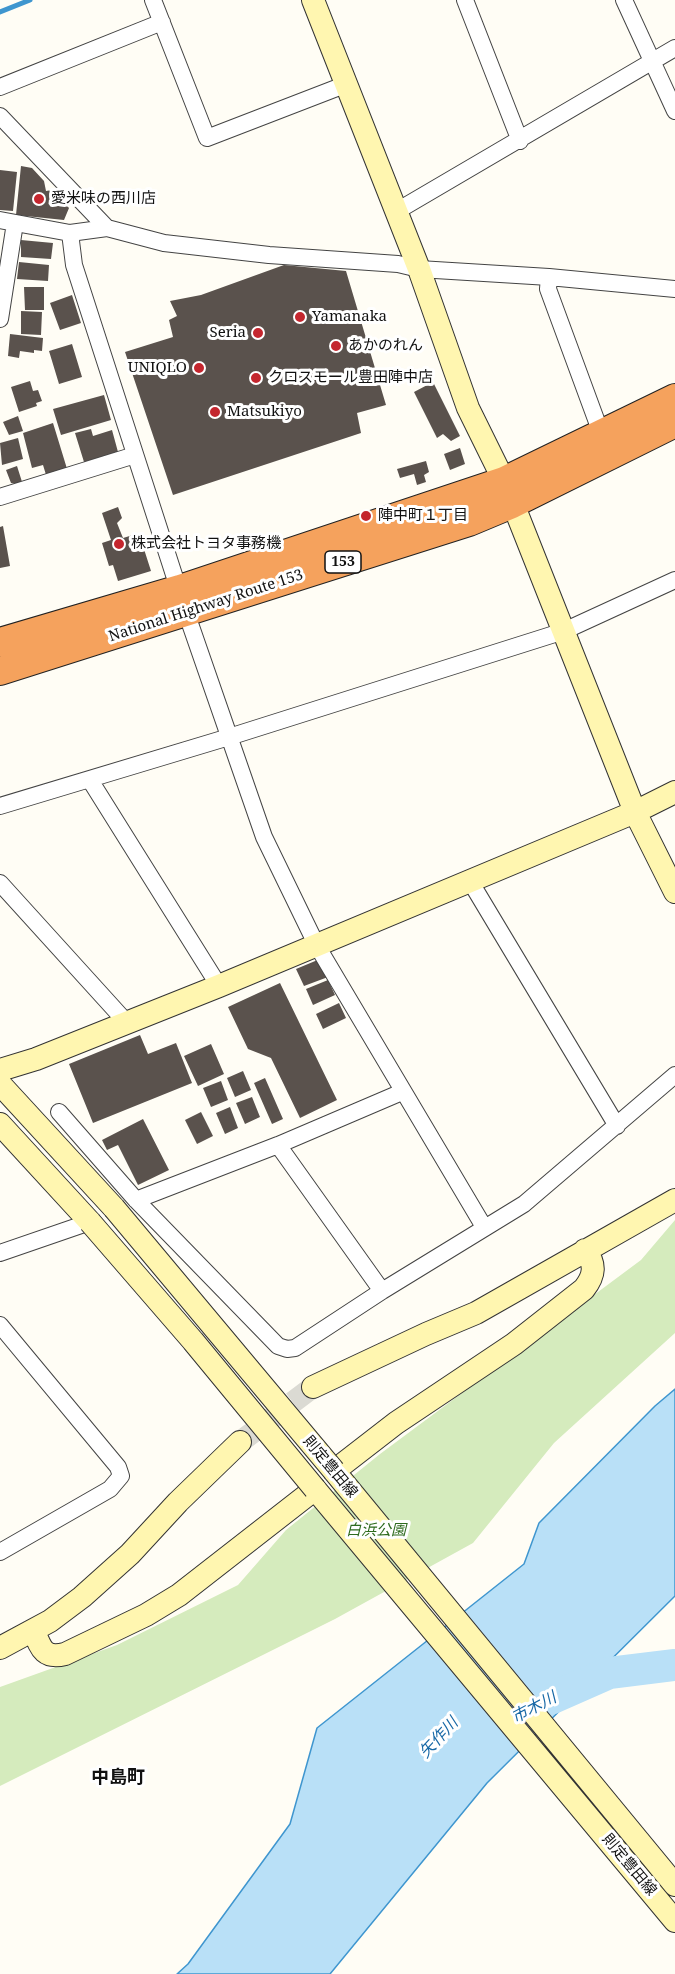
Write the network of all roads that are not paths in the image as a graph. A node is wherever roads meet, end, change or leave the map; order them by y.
1 (153, 0) edge
2 (313, 0) edge
3 (465, 0) edge
4 (624, 0) edge
5 (162, 22) junction
6 (675, 48) edge
7 (653, 61) junction
8 (347, 84) junction
9 (0, 87) edge
10 (675, 111) edge
11 (0, 116) edge
12 (520, 141) junction
13 (397, 212) junction
14 (8, 221) edge
15 (107, 228) junction
16 (70, 233) junction
17 (419, 268) junction
18 (549, 277) junction
19 (675, 289) edge
20 (0, 319) edge
21 (675, 398) edge
22 (675, 423) edge
23 (601, 433) junction
24 (135, 455) junction
25 (508, 492) junction
26 (0, 497) edge
27 (675, 580) edge
28 (183, 601) junction
29 (564, 631) junction
30 (0, 642) edge
31 (0, 671) edge
32 (228, 737) junction
33 (90, 780) junction
34 (675, 792) edge
35 (0, 806) edge
36 (635, 812) junction
37 (470, 881) junction
38 (0, 883) edge
39 (675, 892) edge
40 (315, 944) junction
41 (219, 986) junction
42 (127, 1023) junction
43 (0, 1070) edge
44 (675, 1075) edge
45 (0, 1084) edge
46 (402, 1092) junction
47 (58, 1112) dead end
48 (0, 1124) edge
49 (616, 1126) junction
50 (279, 1145) junction
51 (136, 1200) junction
52 (675, 1200) edge
53 (90, 1222) junction
54 (484, 1227) junction
55 (585, 1250) junction
56 (0, 1253) edge
57 (382, 1291) junction
58 (0, 1325) edge
59 (313, 1387) tunnel mouth
60 (240, 1442) tunnel mouth
61 (334, 1471) junction
62 (315, 1489) junction
63 (0, 1552) edge
64 (34, 1631) junction
65 (0, 1648) edge
66 (675, 1885) edge
67 (675, 1921) edge

1 - 5 street
2 - 8 street
3 - 12 street
4 - 7 street
5 - 8 street
5 - 9 street
6 - 7 street
7 - 10 street
7 - 12 street
8 - 13 street
11 - 15 street
12 - 13 street
13 - 17 street
14 - 16 street
14 - 20 street
15 - 16 street
15 - 17 street
16 - 24 street
17 - 18 street
17 - 25 street
18 - 19 street
18 - 23 street
21 - 23 highway, National Highway Route 153 / 153
22 - 25 highway, National Highway Route 153 / 153
23 - 25 highway, National Highway Route 153 / 153
24 - 26 street
24 - 28 street
25 - 28 highway, National Highway Route 153 / 153
25 - 29 street
27 - 29 street
28 - 30 highway, National Highway Route 153 / 153
28 - 31 highway, National Highway Route 153 / 153
28 - 32 street
29 - 32 street
29 - 36 street
32 - 33 street
32 - 40 street
33 - 35 street
33 - 41 street
34 - 36 street
36 - 37 street
36 - 39 street
37 - 40 street
37 - 49 street
38 - 42 street
40 - 41 street
40 - 46 street
41 - 42 street
42 - 43 street
44 - 49 street
45 - 61 street, 則定豊田線, bridge
46 - 50 street
46 - 54 street
47 - 51 street
48 - 53 street, 則定豊田線
49 - 54 street
50 - 51 street
50 - 57 street
51 - 57 street
52 - 55 street
53 - 56 street
53 - 62 street, 則定豊田線, bridge
54 - 57 street
55 - 59 street
55 - 61 street
58 - 63 street
60 - 64 street
61 - 66 street, 則定豊田線
62 - 64 street
62 - 67 street, 則定豊田線
64 - 65 street

